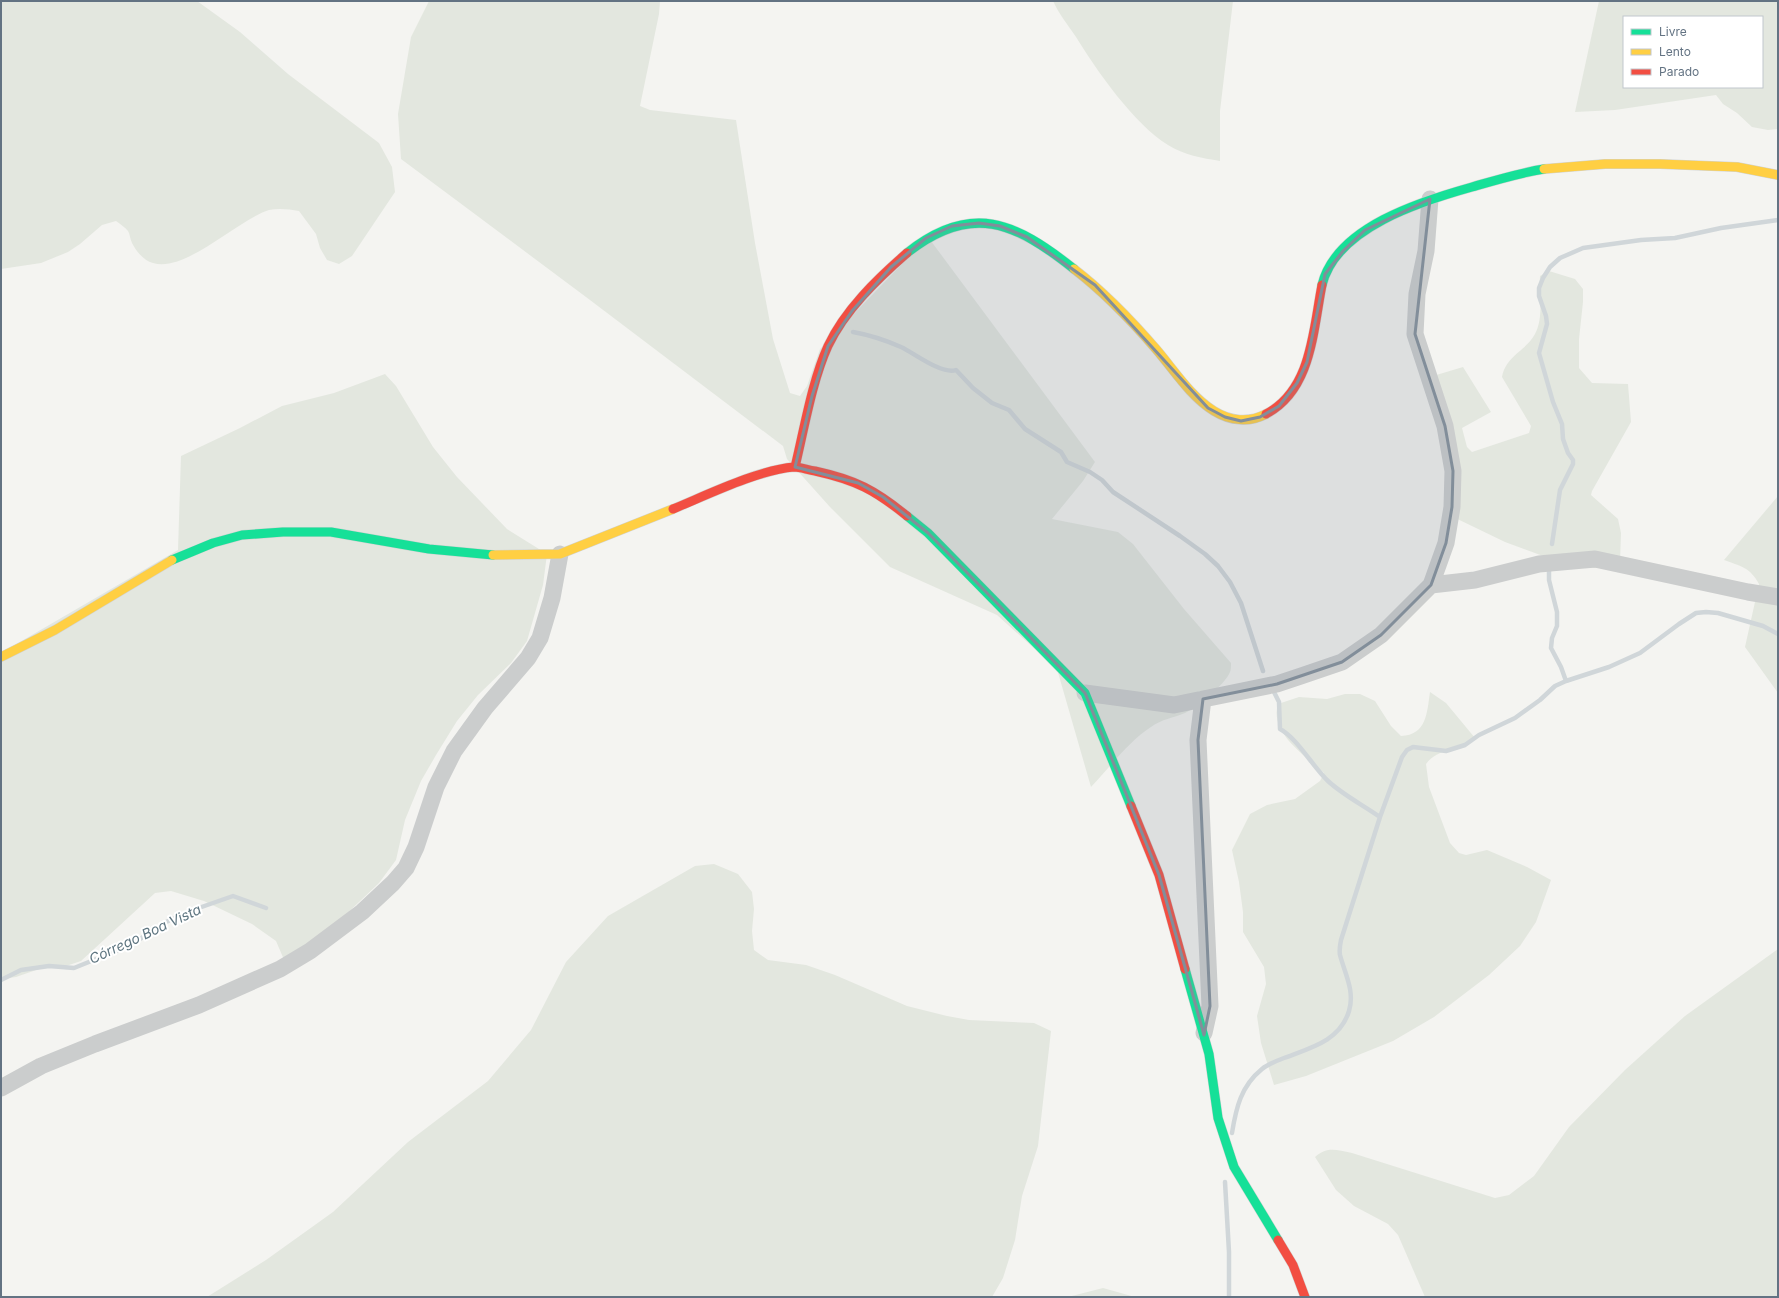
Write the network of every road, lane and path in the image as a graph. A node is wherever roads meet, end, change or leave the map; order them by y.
1 (1778, 175) edge
2 (1430, 199) junction
3 (795, 467) junction
4 (560, 554) junction
5 (1430, 585) junction
6 (1778, 597) edge
7 (1, 657) edge
8 (1085, 693) junction
9 (1203, 699) junction
10 (1204, 1035) junction
11 (1, 1088) edge
12 (1305, 1297) edge

1 - 2 street
2 - 3 street
2 - 5 street
3 - 4 street
3 - 8 street
4 - 7 street
4 - 11 street
5 - 6 street
5 - 9 street
8 - 9 street
8 - 10 street
9 - 10 street
10 - 12 street

